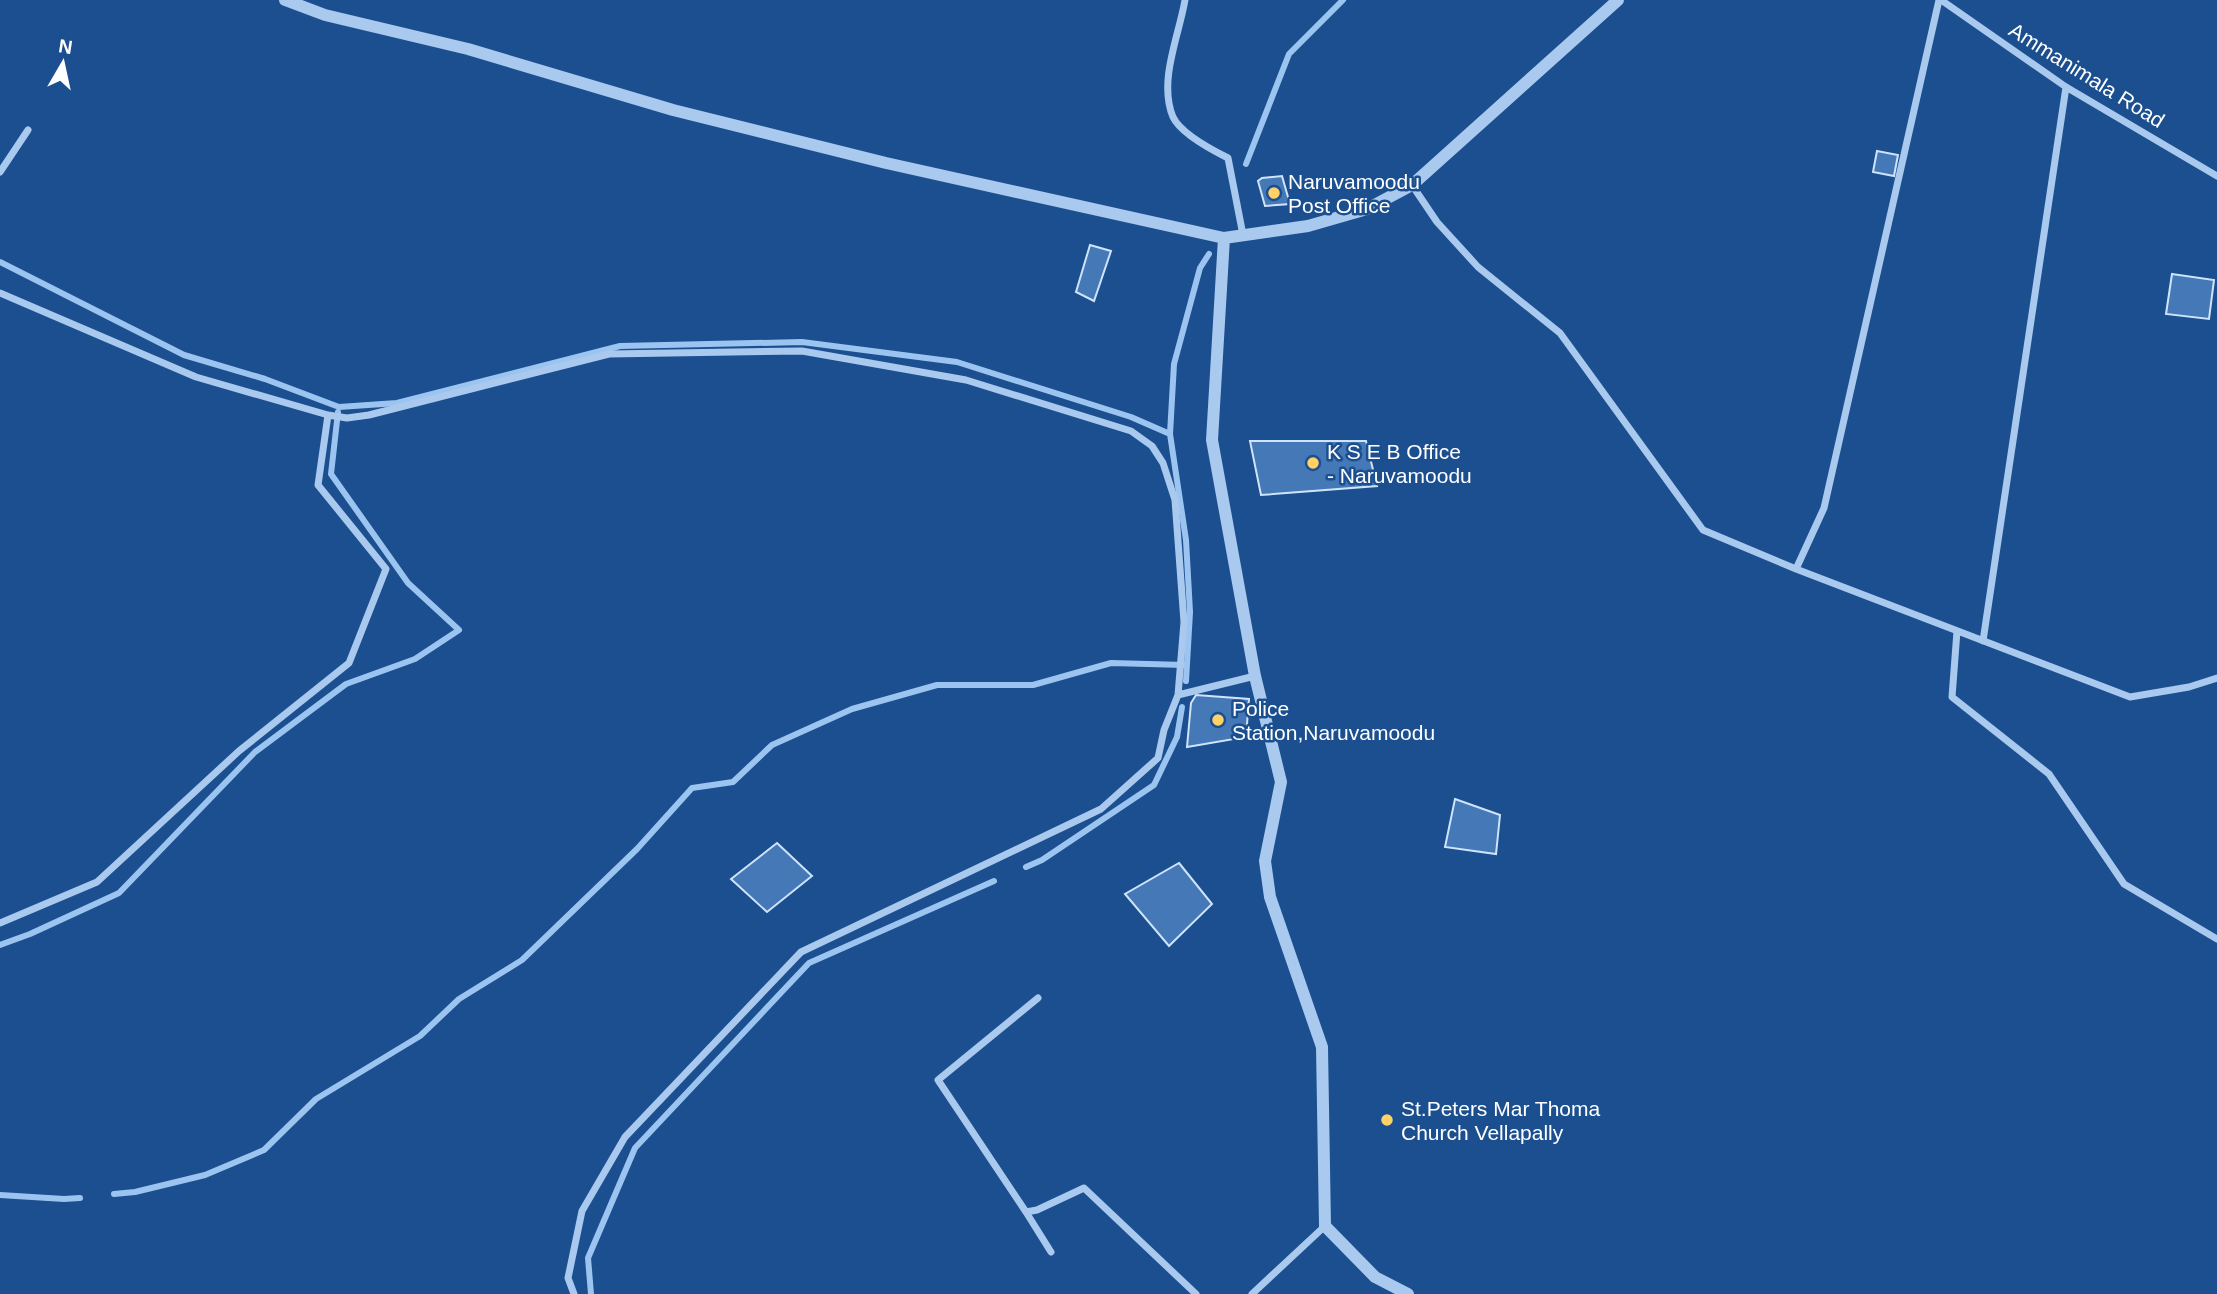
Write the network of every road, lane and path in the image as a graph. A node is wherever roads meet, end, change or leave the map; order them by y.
1 (285, 0) edge
2 (1618, 0) edge
3 (1940, 0) edge
4 (1183, 1) edge
5 (2066, 87) junction
6 (28, 130) dead end
7 (0, 172) edge
8 (2217, 176) edge
9 (1412, 185) junction
10 (1244, 235) junction
11 (1224, 238) junction
12 (0, 293) edge
13 (329, 415) junction
14 (1796, 569) junction
15 (1957, 631) junction
16 (1983, 641) junction
17 (1255, 676) junction
18 (2217, 678) edge
19 (1178, 695) junction
20 (0, 923) edge
21 (2217, 939) edge
22 (1038, 998) dead end
23 (1026, 1212) junction
24 (1325, 1226) junction
25 (1051, 1252) dead end
26 (574, 1294) edge
27 (1196, 1294) edge
28 (1252, 1294) edge
29 (1408, 1294) edge

1 - 11 street
2 - 9 street
3 - 5 street, Ammanimala Road
3 - 14 street
4 - 10 street
5 - 8 street, Ammanimala Road
5 - 16 street
6 - 7 street
9 - 10 street
9 - 14 street
10 - 11 street
11 - 17 street
12 - 13 street
13 - 19 street
13 - 20 street
14 - 15 street
15 - 16 street
15 - 21 street
16 - 18 street
17 - 19 street
17 - 24 street
19 - 26 street
22 - 23 street
23 - 25 street
23 - 27 street
24 - 28 street
24 - 29 street

